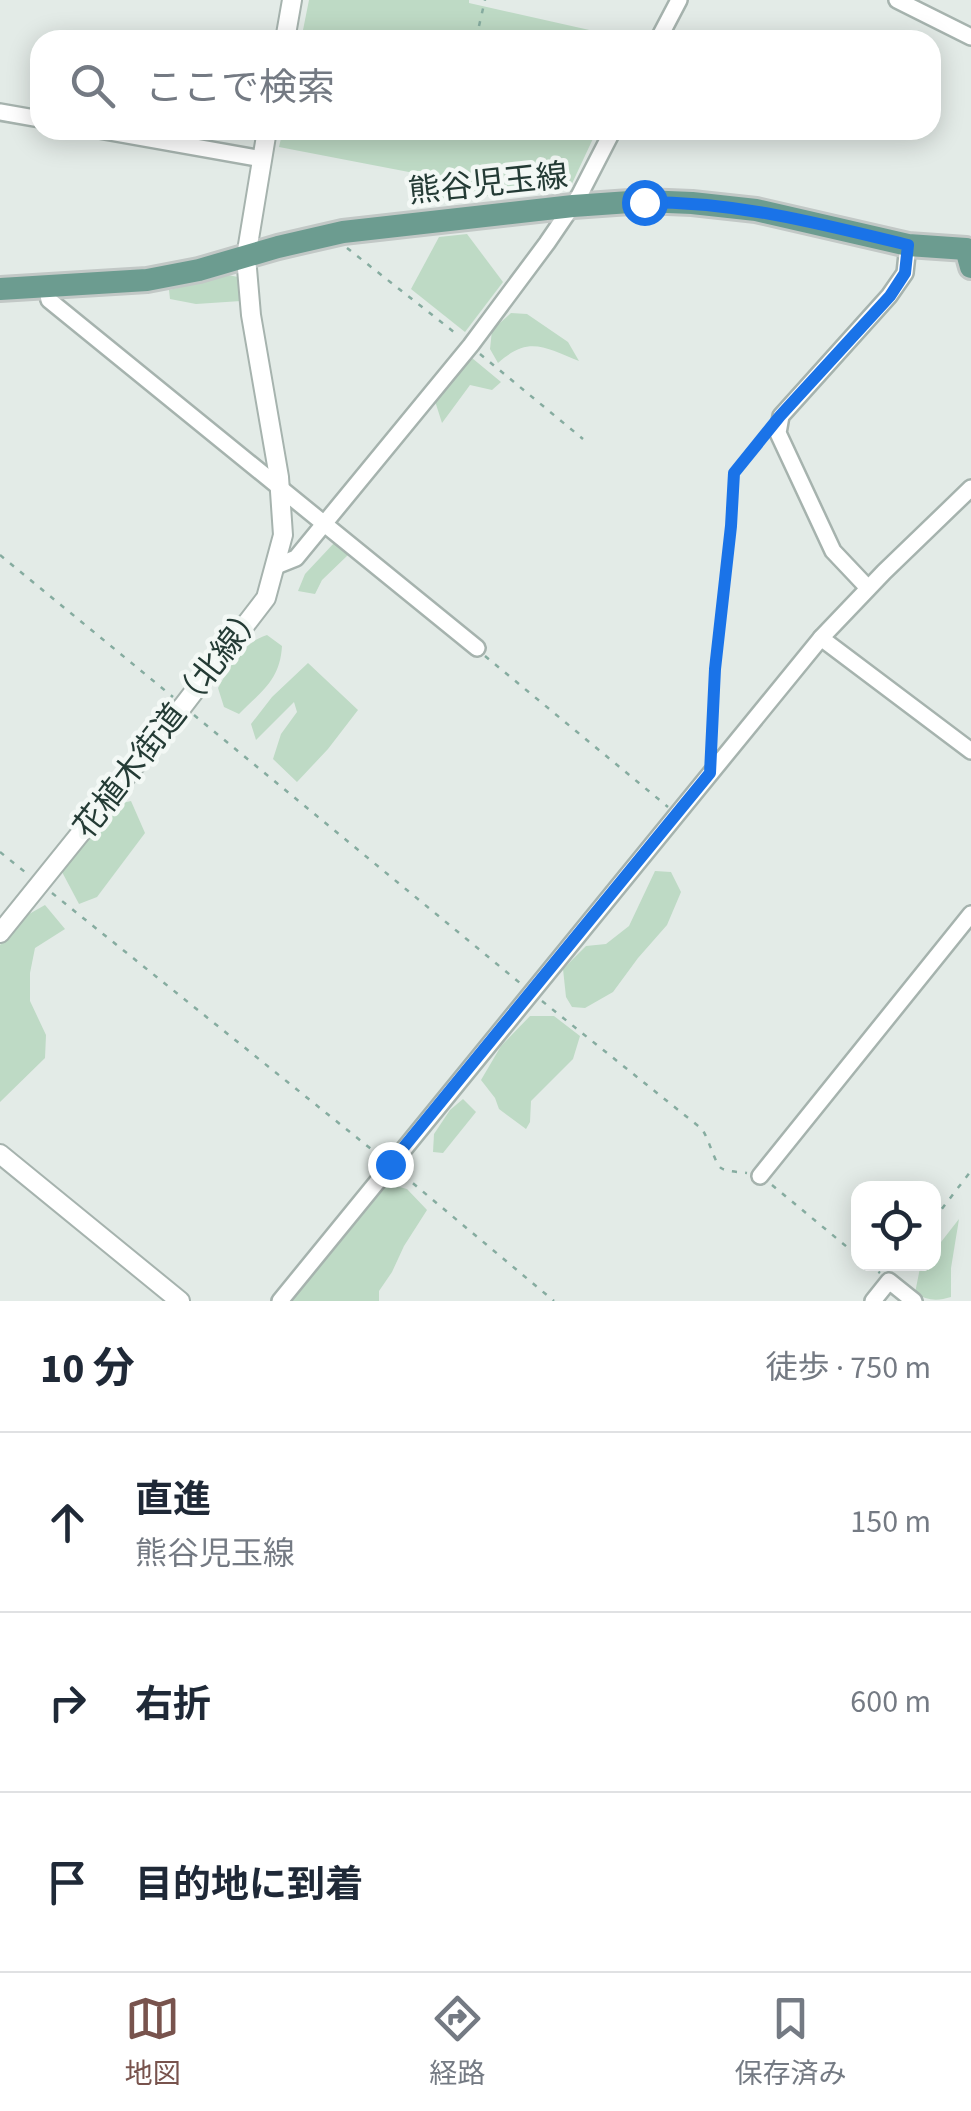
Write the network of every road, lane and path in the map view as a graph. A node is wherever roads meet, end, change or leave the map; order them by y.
1 (292, 0) edge
2 (485, 0) edge
3 (679, 0) edge
4 (896, 0) edge
5 (480, 26) dead end
6 (287, 30) edge
7 (663, 30) edge
8 (971, 37) edge
9 (0, 112) edge
10 (30, 117) edge
11 (156, 140) edge
12 (265, 140) edge
13 (608, 140) edge
14 (262, 159) junction
15 (573, 206) junction
16 (908, 245) junction
17 (246, 256) junction
18 (971, 267) edge
19 (46, 286) junction
20 (0, 289) edge
21 (780, 416) junction
22 (971, 488) edge
23 (280, 490) junction
24 (322, 524) junction
25 (0, 555) edge
26 (276, 566) junction
27 (868, 588) junction
28 (821, 638) junction
29 (476, 648) joint
30 (184, 706) junction
31 (971, 751) edge
32 (710, 773) junction
33 (676, 814) junction
34 (0, 852) edge
35 (40, 884) junction
36 (971, 914) edge
37 (0, 933) edge
38 (530, 991) junction
39 (0, 1154) edge
40 (390, 1164) junction
41 (971, 1171) edge
42 (760, 1176) junction
43 (941, 1210) edge
44 (851, 1250) edge
45 (180, 1301) edge
46 (280, 1301) edge
47 (554, 1301) edge
48 (873, 1301) edge
49 (914, 1301) edge

1 - 6 street
2 - 5 path
3 - 7 street
4 - 8 street
9 - 10 street
11 - 14 street
12 - 14 street, 花植木街道（北線）
13 - 15 street
14 - 17 street, 花植木街道（北線）
15 - 16 main road, 熊谷児玉線
15 - 17 main road, 熊谷児玉線
15 - 24 street
16 - 18 main road, 熊谷児玉線
16 - 21 street
17 - 19 main road, 熊谷児玉線
17 - 23 street, 花植木街道（北線）
19 - 20 main road, 熊谷児玉線
19 - 23 street
21 - 27 street
21 - 32 path
22 - 27 street
23 - 24 street
23 - 26 street, 花植木街道（北線）
24 - 26 street
24 - 29 street
25 - 30 path
26 - 30 street, 花植木街道（北線）
27 - 28 street
28 - 31 street
28 - 32 street
29 - 33 path
30 - 35 street, 花植木街道（北線）
30 - 38 path
32 - 33 street
33 - 38 street
34 - 35 path
35 - 37 street, 花植木街道（北線）
35 - 40 path
36 - 42 street
38 - 40 street
38 - 42 path
39 - 45 street
40 - 46 street
40 - 47 path
41 - 43 path
42 - 44 path
48 - 49 street

